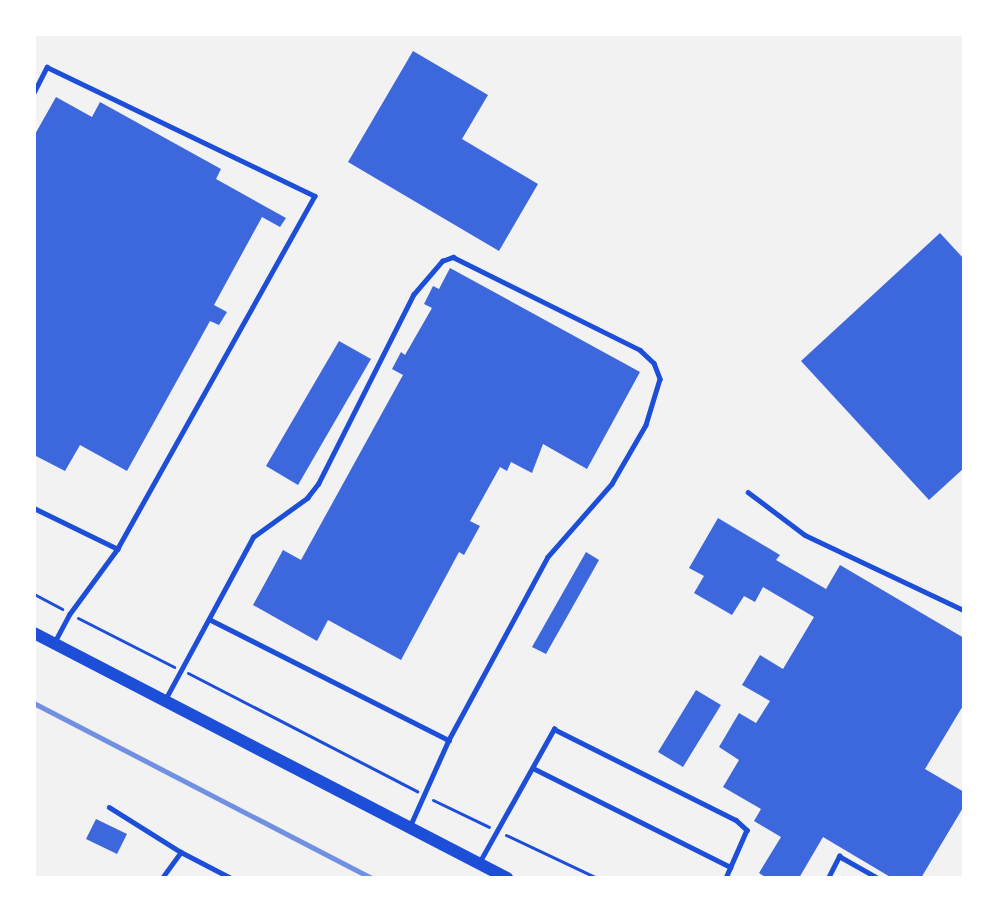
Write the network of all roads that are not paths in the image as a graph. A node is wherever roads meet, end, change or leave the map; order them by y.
1 (34, 92) edge
2 (748, 492) dead end
3 (34, 508) edge
4 (118, 549) junction
5 (963, 610) edge
6 (208, 619) junction
7 (34, 633) edge
8 (54, 644) junction
9 (165, 701) junction
10 (449, 741) junction
11 (533, 768) junction
12 (109, 807) dead end
13 (410, 828) junction
14 (181, 852) junction
15 (479, 863) junction
16 (731, 867) junction
17 (162, 877) edge
18 (231, 878) edge
19 (507, 878) edge
20 (726, 878) edge
21 (828, 878) edge
22 (878, 878) edge

1 - 4 lane
2 - 5 lane
3 - 4 lane
4 - 8 lane
6 - 9 lane
6 - 10 lane
6 - 10 lane
7 - 8 main road
8 - 9 main road
9 - 13 main road
10 - 13 lane
11 - 15 lane
11 - 16 lane
11 - 16 lane
12 - 14 lane
13 - 15 main road
14 - 17 lane
14 - 18 lane
15 - 19 main road
16 - 20 lane
21 - 22 lane

